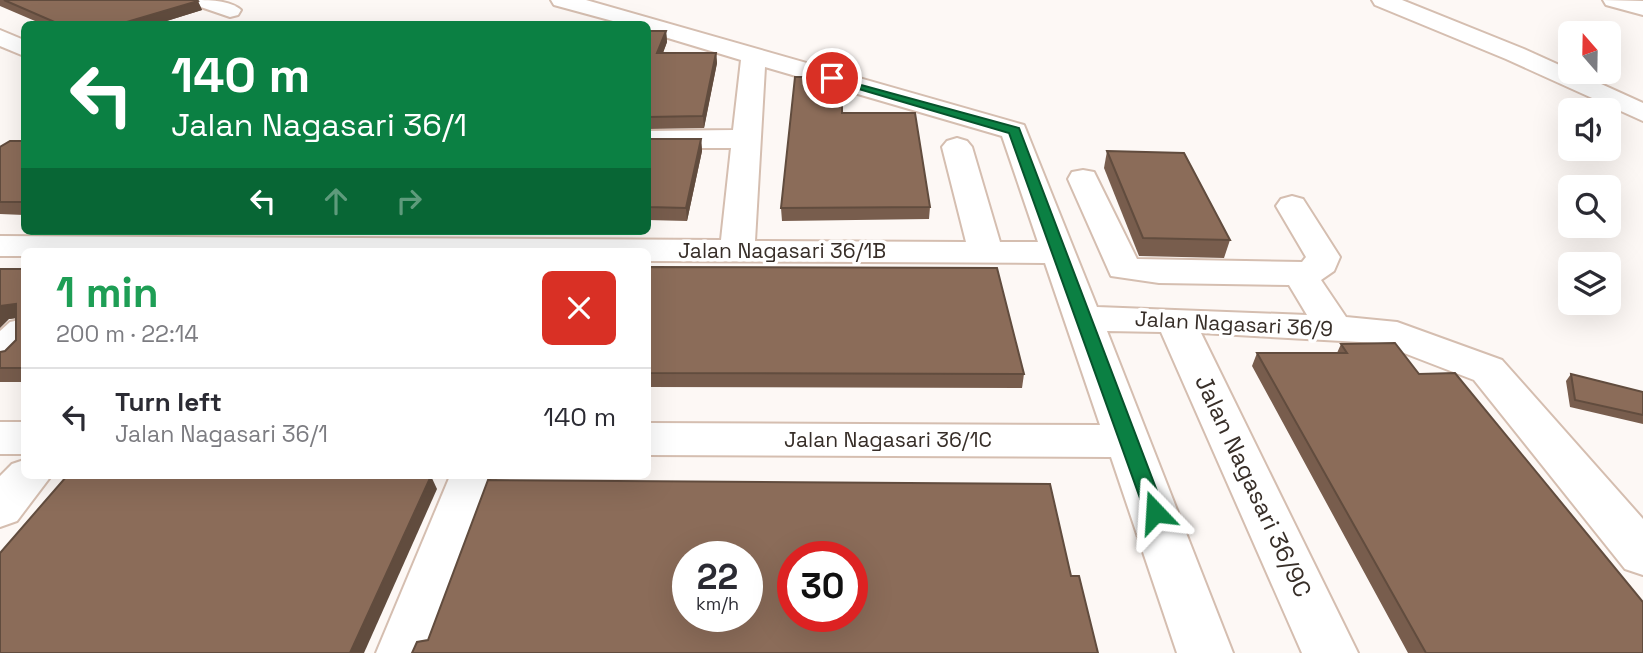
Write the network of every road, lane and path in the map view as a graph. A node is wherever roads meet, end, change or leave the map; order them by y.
1 (203, 0) edge
2 (562, 0) edge
3 (1383, 0) edge
4 (1614, 0) edge
5 (649, 1) edge
6 (1643, 8) edge
7 (230, 10) dead end
8 (603, 19) edge
9 (651, 26) edge
10 (0, 37) edge
11 (21, 48) edge
12 (754, 55) junction
13 (1643, 113) edge
14 (651, 139) edge
15 (747, 139) junction
16 (957, 147) dead end
17 (1083, 179) dead end
18 (1292, 206) dead end
19 (478, 240) edge
20 (133, 244) edge
21 (0, 246) edge
22 (538, 248) edge
23 (651, 251) edge
24 (737, 251) junction
25 (986, 253) junction
26 (1060, 253) junction
27 (1300, 275) junction
28 (1084, 319) junction
29 (1175, 320) junction
30 (1335, 329) junction
31 (21, 334) edge
32 (0, 353) edge
33 (0, 438) edge
34 (21, 438) edge
35 (651, 439) edge
36 (1129, 441) junction
37 (25, 479) edge
38 (472, 479) edge
39 (0, 509) edge
40 (1643, 554) edge
41 (404, 653) edge
42 (1205, 653) edge
43 (1330, 653) edge

1 - 7 street
2 - 8 street
3 - 13 street
4 - 6 street
5 - 8 street
9 - 12 street
10 - 11 street
12 - 15 street
12 - 26 street
14 - 15 street
15 - 24 street
16 - 25 street
17 - 27 street
18 - 27 street
19 - 20 street, Jalan Nagasari 36/1B
19 - 22 street, Jalan Nagasari 36/1B
20 - 21 street, Jalan Nagasari 36/1B
23 - 24 street, Jalan Nagasari 36/1B
24 - 25 street, Jalan Nagasari 36/1B
25 - 26 street, Jalan Nagasari 36/1B
26 - 28 street
27 - 30 street
28 - 29 street, Jalan Nagasari 36/9
28 - 36 street
29 - 30 street, Jalan Nagasari 36/9
29 - 43 street, Jalan Nagasari 36/9C
30 - 40 street, Jalan Nagasari 36/9
31 - 32 street
33 - 34 street
35 - 36 street, Jalan Nagasari 36/1C
36 - 42 street
37 - 39 street
38 - 41 street

